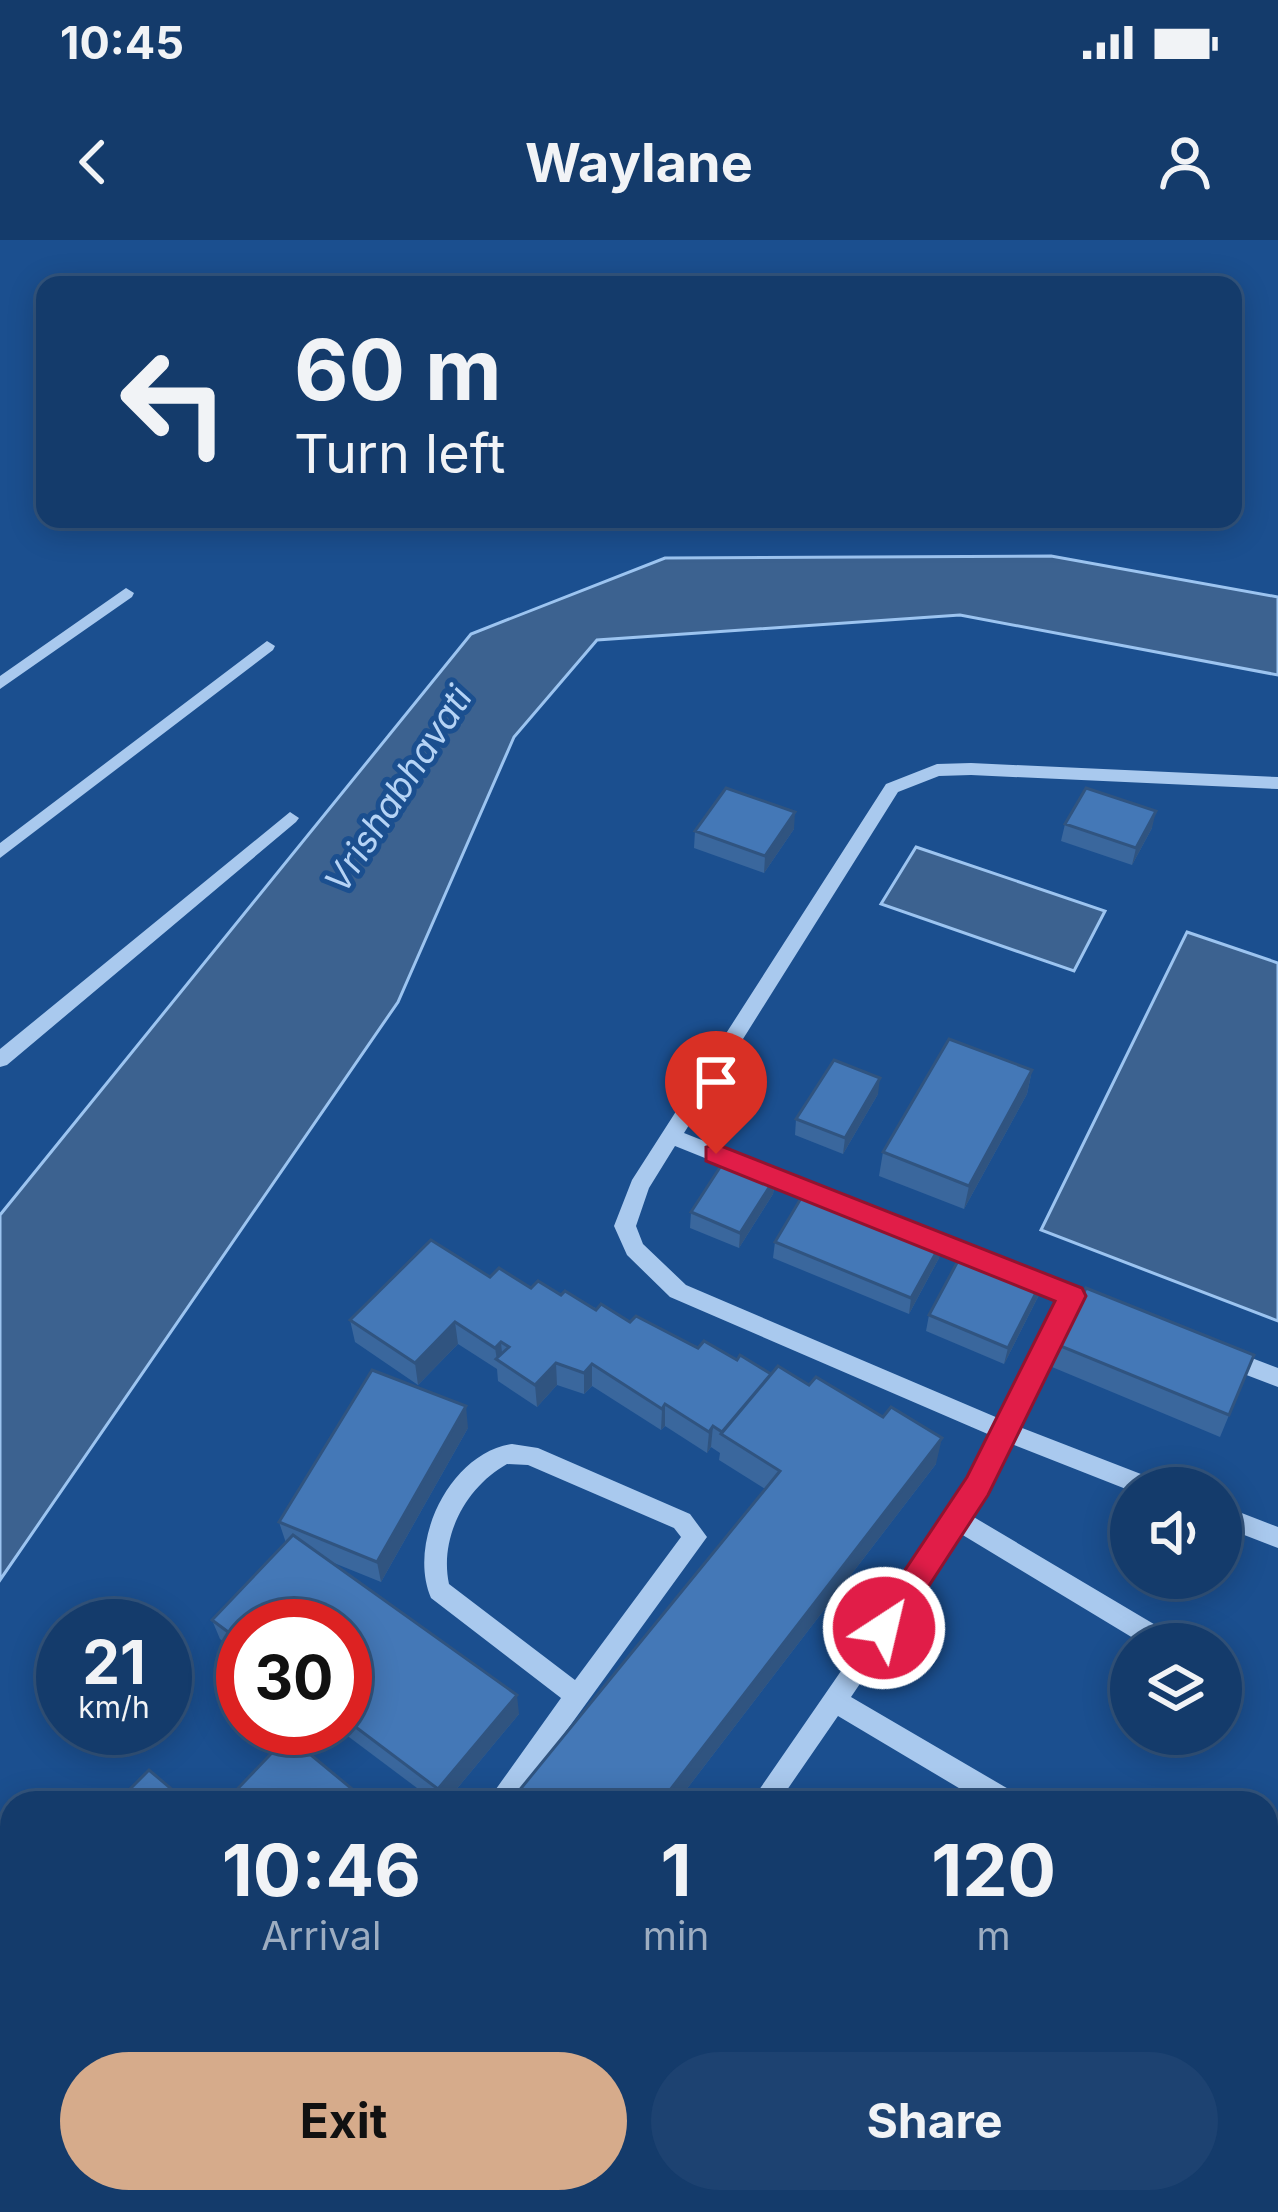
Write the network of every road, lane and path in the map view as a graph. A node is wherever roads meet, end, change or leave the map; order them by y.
1 (126, 593) dead end
2 (267, 646) dead end
3 (0, 684) edge
4 (1278, 783) edge
5 (290, 818) dead end
6 (0, 852) edge
7 (0, 1060) edge
8 (671, 1136) junction
9 (850, 1207) edge
10 (894, 1225) edge
11 (1072, 1296) junction
12 (1134, 1321) edge
13 (1196, 1345) edge
14 (1278, 1378) edge
15 (1006, 1432) junction
16 (1110, 1472) edge
17 (958, 1520) junction
18 (1242, 1523) edge
19 (1278, 1538) edge
20 (1130, 1623) edge
21 (574, 1694) junction
22 (834, 1700) junction
23 (507, 1791) edge
24 (771, 1791) edge
25 (989, 1791) edge

1 - 3 street
2 - 6 street
4 - 8 street
5 - 7 street
8 - 9 street
8 - 15 street
10 - 11 street
11 - 12 street
11 - 15 street
13 - 14 street
15 - 16 street
15 - 17 street
17 - 20 street
17 - 22 street
18 - 19 street
21 - 21 street
21 - 23 street
22 - 24 street
22 - 25 street

